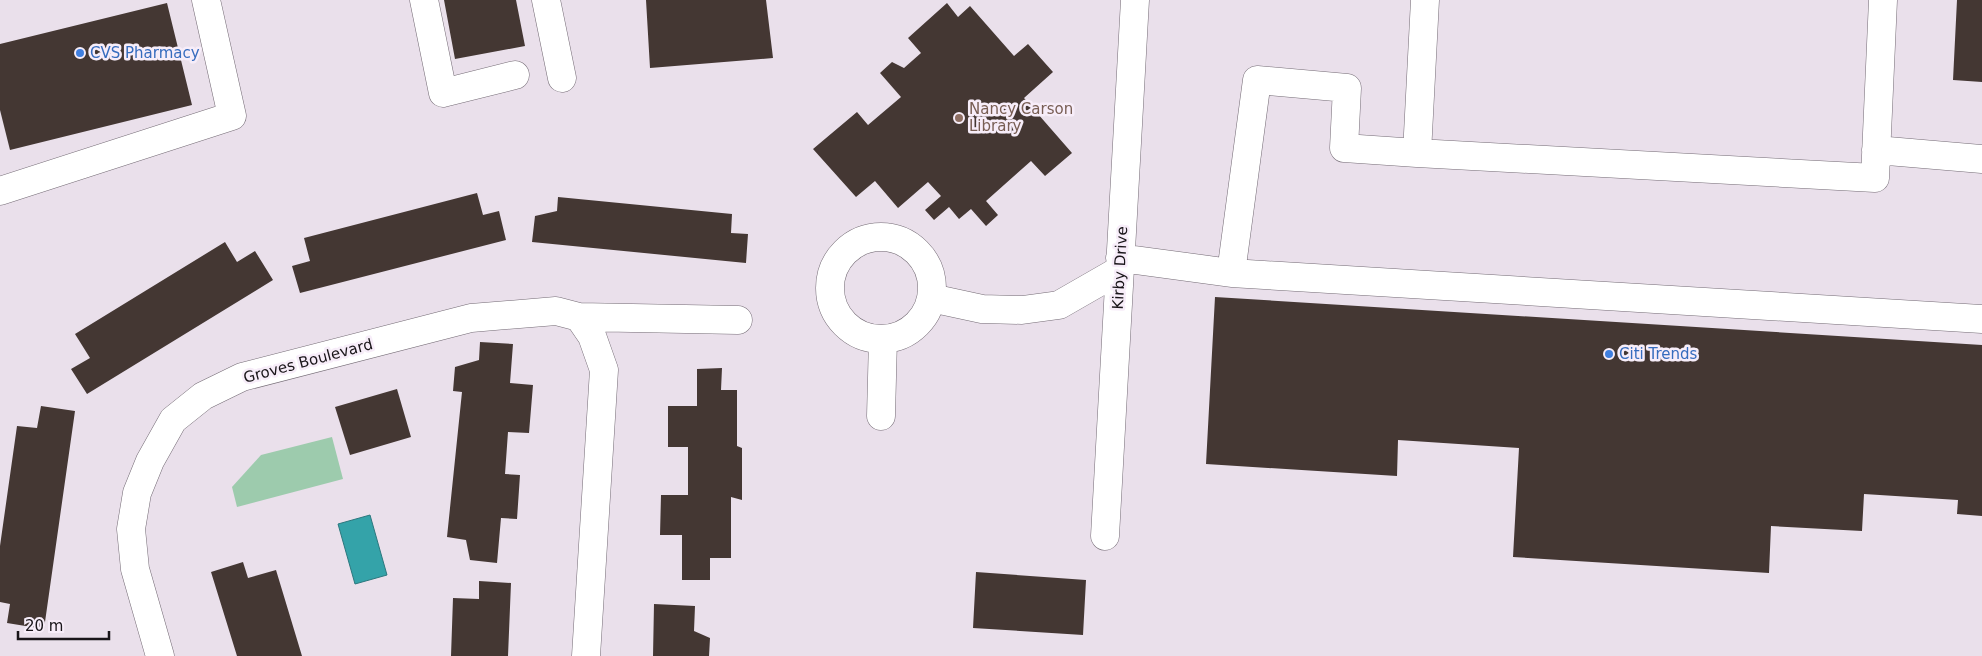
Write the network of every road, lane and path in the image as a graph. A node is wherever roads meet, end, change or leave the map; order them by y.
1 (206, 0) edge
2 (424, 0) edge
3 (546, 0) edge
4 (1134, 0) edge
5 (1425, 0) edge
6 (1883, 0) edge
7 (515, 75) dead end
8 (562, 78) dead end
9 (1876, 150) junction
10 (1417, 152) junction
11 (1982, 159) edge
12 (0, 191) edge
13 (1120, 264) junction
14 (1231, 273) junction
15 (931, 298) junction
16 (579, 317) junction
17 (738, 320) dead end
18 (1982, 320) edge
19 (883, 339) junction
20 (881, 416) dead end
21 (1104, 536) dead end
22 (160, 656) edge
23 (586, 656) edge

1 - 12 street
2 - 7 street
3 - 8 street
4 - 13 street, Kirby Drive
5 - 10 street
6 - 9 street
9 - 10 street
9 - 11 street
10 - 14 street
13 - 14 street
13 - 15 street
13 - 21 street, Kirby Drive
14 - 18 street
15 - 19 street
15 - 19 street
16 - 17 street, Groves Boulevard
16 - 22 street, Groves Boulevard
16 - 23 street
19 - 20 street

